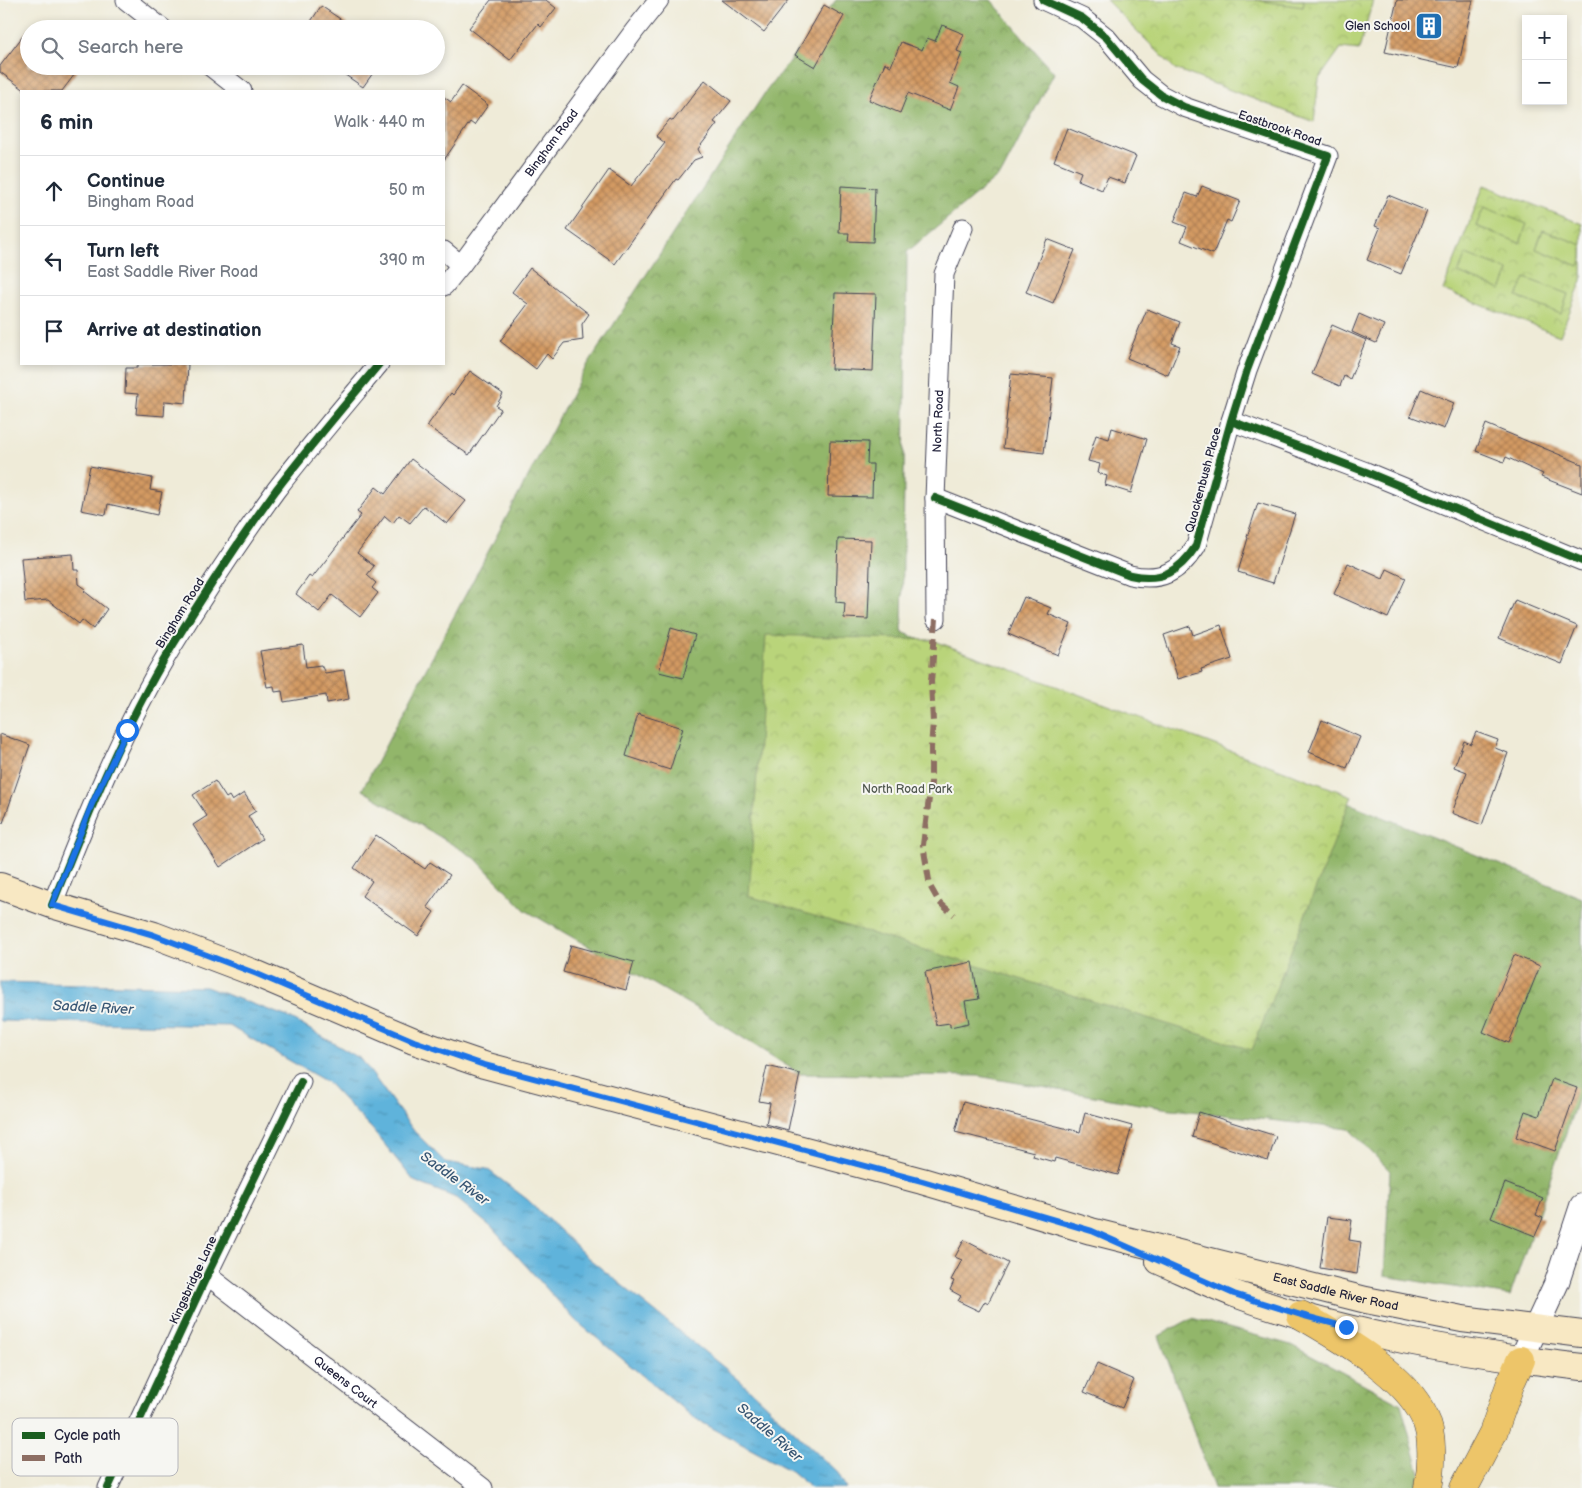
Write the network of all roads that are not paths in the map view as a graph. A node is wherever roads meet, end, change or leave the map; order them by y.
1 (126, 0) edge
2 (658, 0) edge
3 (1043, 0) edge
4 (152, 20) edge
5 (222, 75) edge
6 (241, 90) edge
7 (963, 228) dead end
8 (445, 252) edge
9 (461, 265) junction
10 (445, 285) edge
11 (378, 365) edge
12 (1231, 421) junction
13 (935, 498) junction
14 (1582, 561) edge
15 (936, 619) dead end
16 (0, 886) edge
17 (52, 905) junction
18 (301, 1082) dead end
19 (1582, 1206) edge
20 (1092, 1231) junction
21 (207, 1275) junction
22 (1301, 1315) junction
23 (1535, 1329) junction
24 (1582, 1334) edge
25 (1521, 1360) junction
26 (1582, 1367) edge
27 (141, 1418) edge
28 (114, 1476) edge
29 (108, 1488) edge
30 (483, 1488) edge
31 (1428, 1488) edge
32 (1464, 1488) edge

1 - 4 street
2 - 9 street, Bingham Road
3 - 12 street, Eastbrook Road
5 - 6 street
7 - 13 street, North Road
8 - 9 street
9 - 10 street, Bingham Road
11 - 17 street, Bingham Road
12 - 13 street, Quackenbush Place
12 - 14 street, Quackenbush Place
13 - 15 street, North Road
16 - 17 main road, East Saddle River Road
17 - 20 main road, East Saddle River Road
18 - 21 street, Kingsbridge Lane
19 - 23 street
20 - 22 main road, East Saddle River Road
20 - 23 main road, East Saddle River Road
21 - 27 street, Kingsbridge Lane
21 - 30 street, Queens Court
22 - 25 main road, East Saddle River Road
22 - 31 highway
23 - 24 main road, East Saddle River Road
23 - 25 street
25 - 26 main road, East Saddle River Road
25 - 32 highway
28 - 29 street, Kingsbridge Lane

